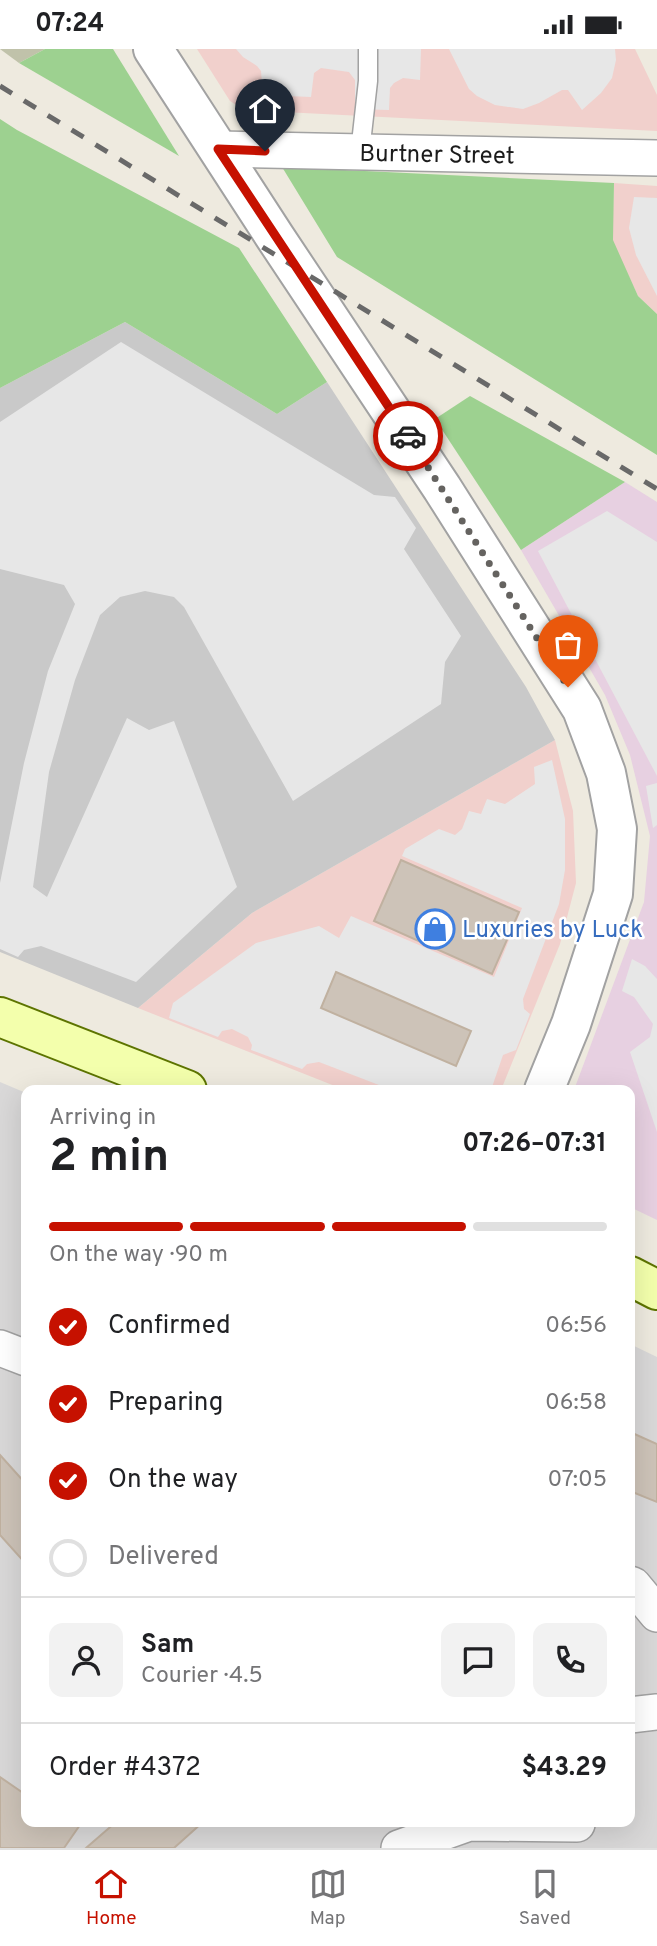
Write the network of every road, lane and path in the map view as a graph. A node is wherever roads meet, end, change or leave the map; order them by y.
1 (153, 49) edge
2 (368, 49) edge
3 (218, 149) junction
4 (360, 152) junction
5 (657, 158) edge
6 (0, 1017) edge
7 (174, 1085) edge
8 (546, 1085) edge
9 (635, 1279) edge
10 (657, 1290) edge
11 (0, 1348) edge
12 (21, 1356) edge
13 (635, 1587) edge
14 (657, 1613) edge
15 (657, 1711) edge
16 (635, 1714) edge
17 (458, 1827) edge
18 (523, 1827) edge
19 (577, 1831) edge
20 (399, 1848) edge

1 - 3 street
2 - 4 lane
3 - 4 street, Burtner Street
3 - 8 street
4 - 5 street, Burtner Street
6 - 7 main road
9 - 10 main road
11 - 12 street
13 - 14 street
15 - 16 street
17 - 20 street
18 - 19 street

